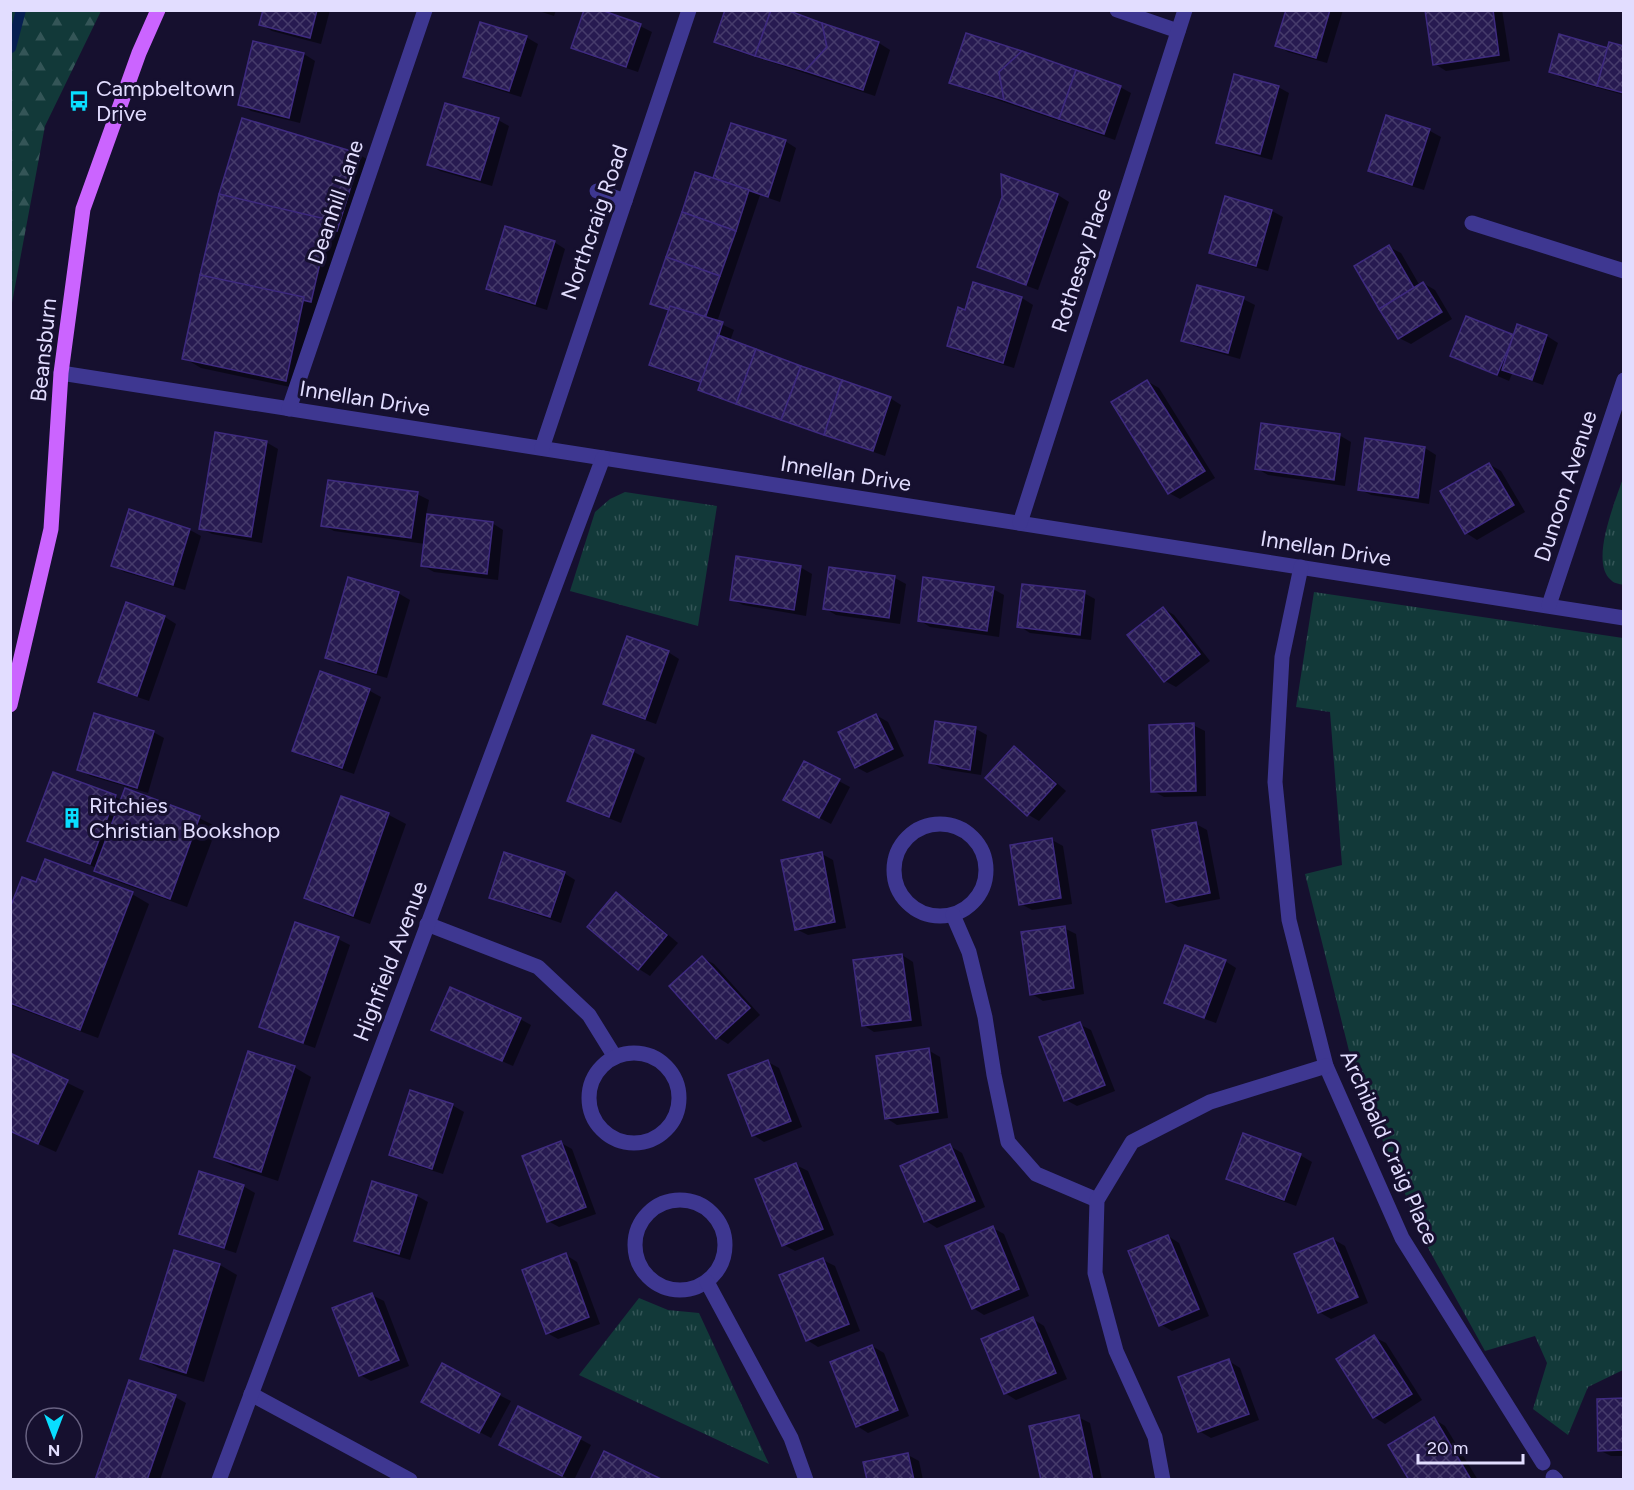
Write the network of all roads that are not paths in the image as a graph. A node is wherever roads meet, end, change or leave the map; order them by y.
1 (158, 10) edge
2 (425, 10) edge
3 (689, 10) edge
4 (1117, 10) edge
5 (1185, 10) edge
6 (1178, 31) junction
7 (597, 191) dead end
8 (625, 201) junction
9 (1472, 223) dead end
10 (1623, 271) edge
11 (61, 373) junction
12 (1623, 380) edge
13 (289, 409) junction
14 (542, 448) junction
15 (603, 458) junction
16 (1020, 523) junction
17 (1301, 567) junction
18 (1549, 605) junction
19 (1623, 618) edge
20 (10, 705) edge
21 (953, 915) junction
22 (427, 924) junction
23 (615, 1057) junction
24 (1326, 1066) junction
25 (1097, 1200) junction
26 (707, 1282) junction
27 (251, 1394) junction
28 (1543, 1463) dead end
29 (219, 1479) edge
30 (410, 1479) edge
31 (806, 1479) edge
32 (1164, 1479) edge

1 - 11 main road, Beansburn
2 - 13 street, Deanhill Lane
3 - 8 street, Northcraig Road
4 - 6 street
5 - 6 street, Rothesay Place
6 - 16 street, Rothesay Place
7 - 8 street
8 - 14 street, Northcraig Road
9 - 10 street
11 - 13 street, Innellan Drive
11 - 20 main road, Beansburn
12 - 18 street, Dunoon Avenue
13 - 14 street, Innellan Drive
14 - 15 street, Innellan Drive
15 - 16 street, Innellan Drive
15 - 22 street, Highfield Avenue
16 - 17 street, Innellan Drive
17 - 18 street, Innellan Drive
17 - 24 street, Archibald Craig Place
18 - 19 street, Innellan Drive
21 - 21 street
21 - 25 street
22 - 23 street
22 - 27 street, Highfield Avenue
23 - 23 street
24 - 25 street
24 - 28 street, Archibald Craig Place
25 - 32 street
26 - 26 street
26 - 31 street
27 - 29 street, Highfield Avenue
27 - 30 street

